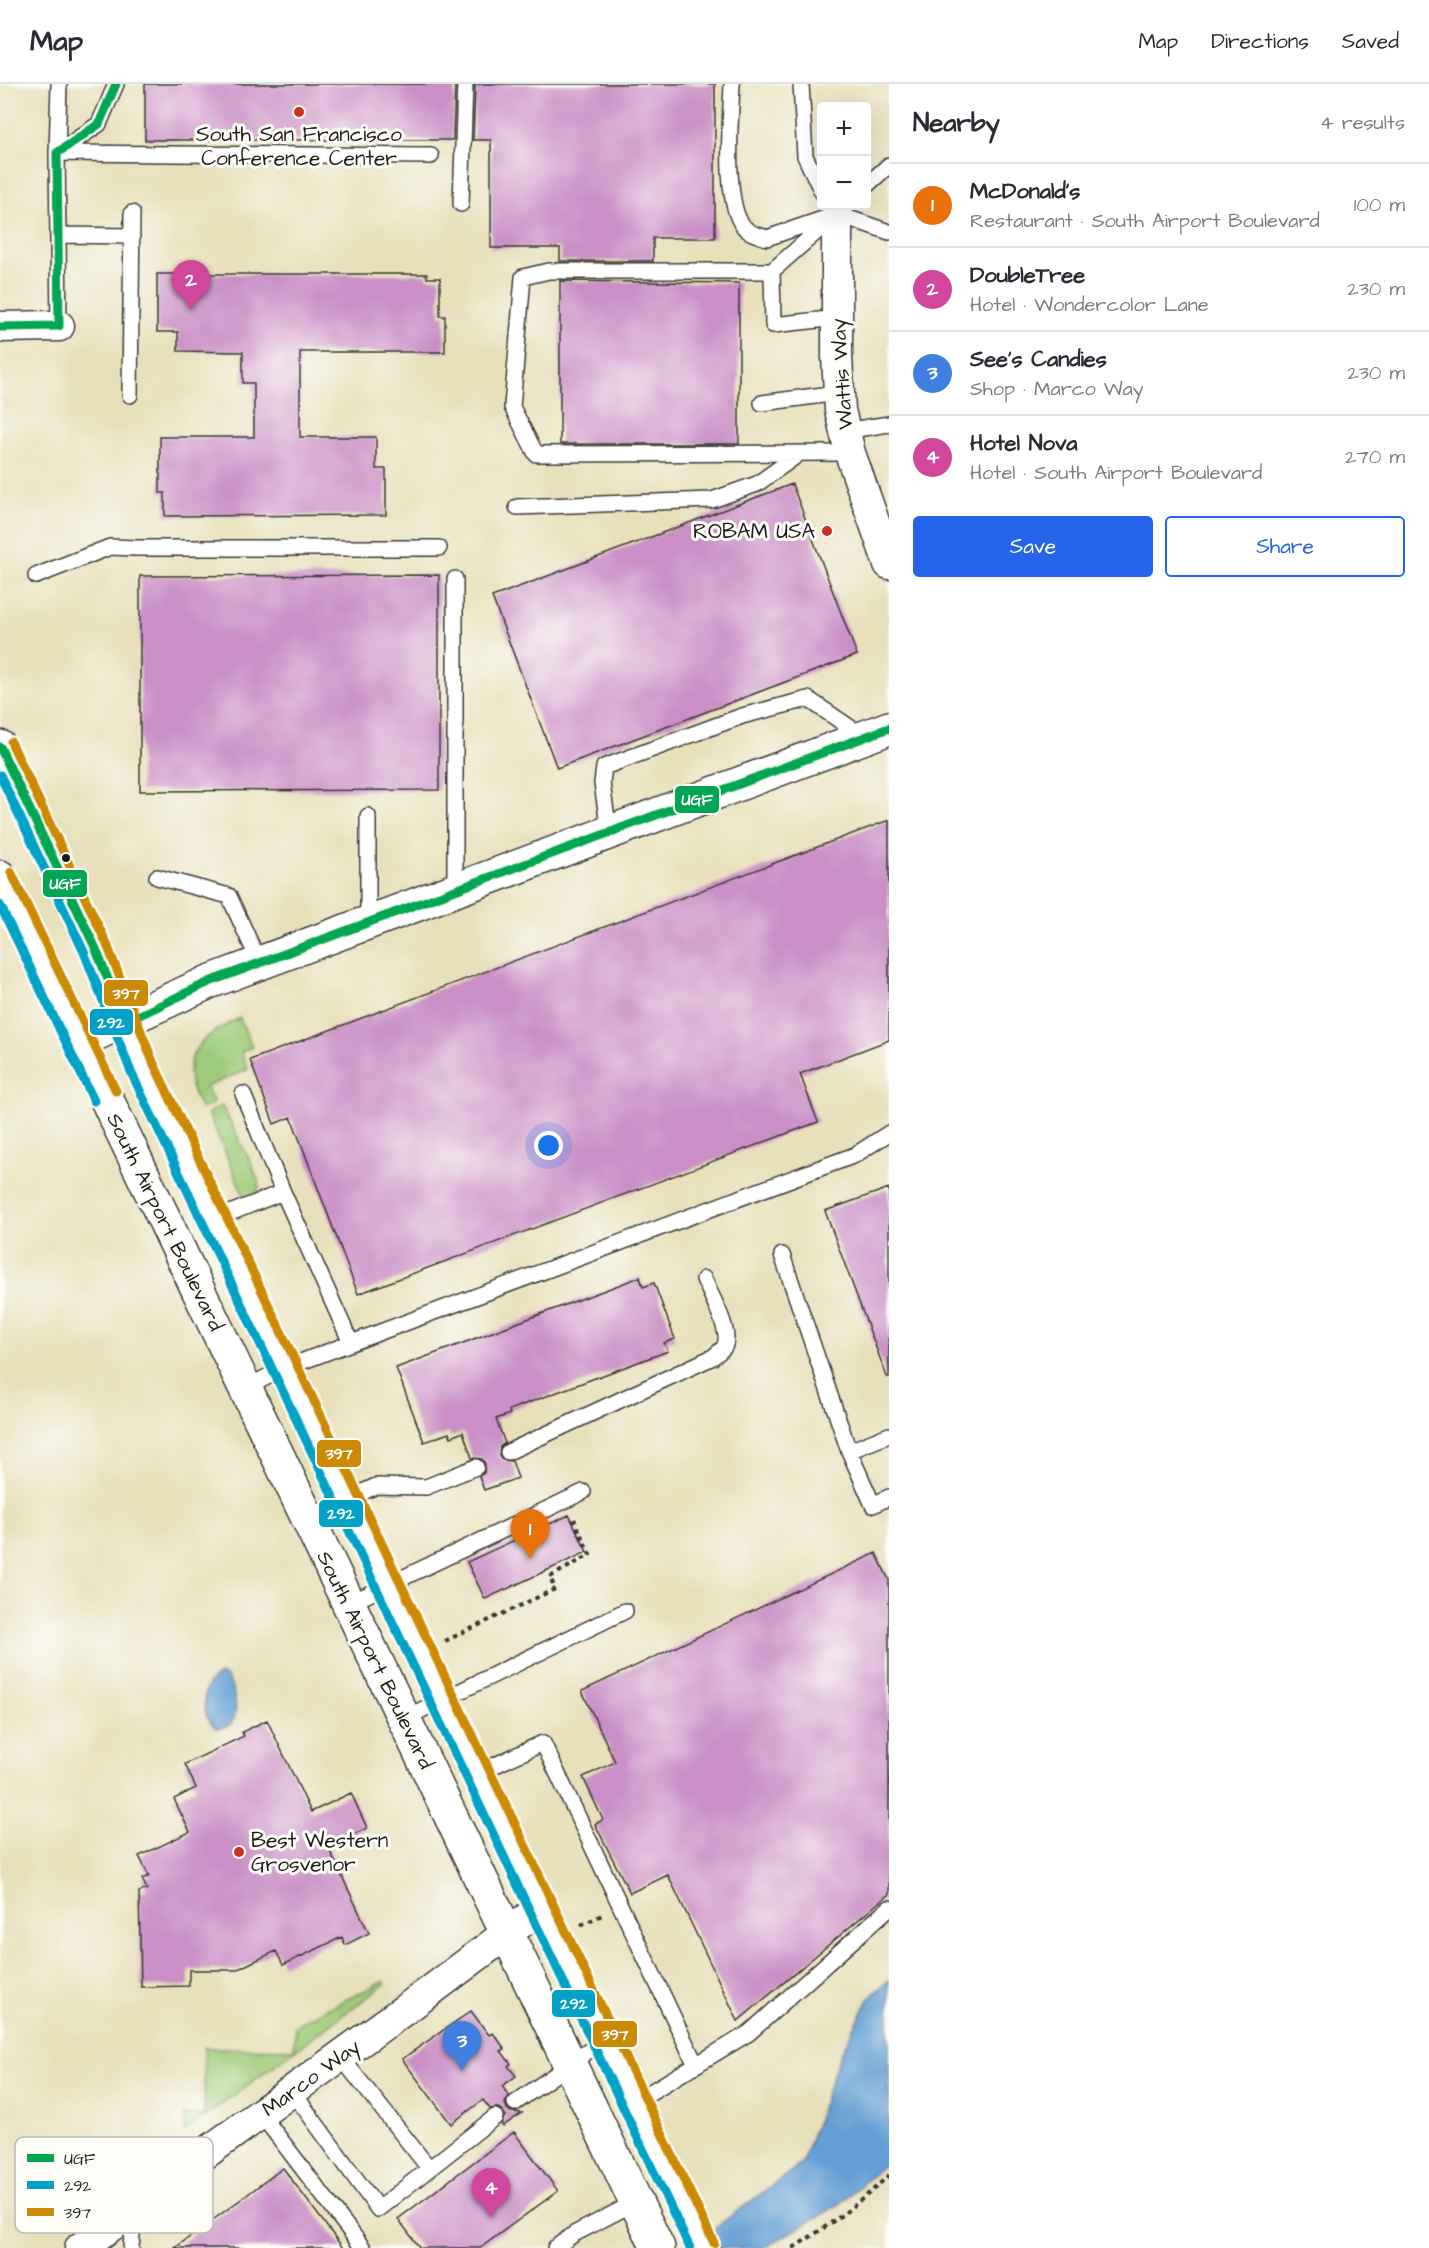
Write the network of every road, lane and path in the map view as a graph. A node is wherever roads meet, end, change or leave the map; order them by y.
1 (59, 84) edge
2 (116, 84) edge
3 (465, 84) edge
4 (732, 84) edge
5 (801, 84) edge
6 (57, 153) junction
7 (431, 156) dead end
8 (889, 165) edge
9 (817, 177) edge
10 (871, 182) edge
11 (461, 204) dead end
12 (821, 210) edge
13 (828, 210) edge
14 (833, 210) edge
15 (845, 210) edge
16 (132, 213) dead end
17 (889, 232) edge
18 (58, 235) junction
19 (132, 236) junction
20 (772, 271) junction
21 (837, 318) junction
22 (59, 326) joint
23 (0, 327) edge
24 (838, 393) junction
25 (130, 395) dead end
26 (762, 403) dead end
27 (889, 424) edge
28 (847, 442) junction
29 (799, 454) junction
30 (517, 507) dead end
31 (439, 548) dead end
32 (889, 564) edge
33 (36, 576) dead end
34 (455, 579) dead end
35 (877, 733) edge
36 (0, 747) edge
37 (368, 816) dead end
38 (609, 833) junction
39 (0, 877) edge
40 (157, 877) dead end
41 (455, 891) junction
42 (368, 923) junction
43 (260, 964) junction
44 (125, 1022) junction
45 (78, 1042) junction
46 (243, 1094) dead end
47 (889, 1133) edge
48 (283, 1192) junction
49 (215, 1219) junction
50 (782, 1256) dead end
51 (704, 1279) dead end
52 (351, 1343) junction
53 (285, 1368) junction
54 (245, 1388) junction
55 (889, 1435) edge
56 (849, 1451) junction
57 (508, 1452) dead end
58 (476, 1467) dead end
59 (583, 1492) dead end
60 (889, 1497) edge
61 (347, 1499) junction
62 (573, 1515) dead end
63 (307, 1518) junction
64 (388, 1585) junction
65 (348, 1604) junction
66 (625, 1611) dead end
67 (439, 1644) dead end
68 (443, 1700) junction
69 (403, 1719) junction
70 (478, 1773) junction
71 (542, 1907) junction
72 (889, 1908) edge
73 (602, 1915) dead end
74 (574, 1928) dead end
75 (506, 1934) junction
76 (604, 2040) junction
77 (340, 2056) junction
78 (569, 2065) junction
79 (696, 2065) junction
80 (292, 2091) junction
81 (634, 2102) junction
82 (514, 2103) dead end
83 (261, 2114) junction
84 (495, 2117) dead end
85 (213, 2148) edge
86 (429, 2168) junction
87 (889, 2175) edge
88 (636, 2202) junction
89 (101, 2233) edge
90 (132, 2233) edge
91 (697, 2235) edge
92 (658, 2247) edge
93 (80, 2248) edge
94 (130, 2248) edge
95 (363, 2248) edge
96 (555, 2248) edge
97 (793, 2248) edge

1 - 6 lane
2 - 6 lane
3 - 11 lane
4 - 12 lane
5 - 9 lane
6 - 7 lane
6 - 18 lane
8 - 10 lane
13 - 20 lane
14 - 21 street, Wattis Way
15 - 17 lane
16 - 19 lane
18 - 19 lane
18 - 22 lane
19 - 25 lane
20 - 21 lane
20 - 29 lane
21 - 24 street, Wattis Way
22 - 23 street
24 - 26 lane
24 - 28 street, Wattis Way
27 - 28 lane
28 - 29 lane
28 - 32 street, Wattis Way
29 - 30 lane
31 - 33 lane
34 - 41 lane
35 - 38 street
35 - 38 lane
36 - 44 street, South Airport Boulevard
37 - 42 lane
38 - 41 street
39 - 45 street, South Airport Boulevard
40 - 43 lane
41 - 42 street
42 - 43 street
43 - 44 street
44 - 45 street
44 - 49 street, South Airport Boulevard
45 - 54 street, South Airport Boulevard
46 - 48 lane
47 - 52 lane
48 - 49 lane
48 - 52 lane
49 - 53 street, South Airport Boulevard
50 - 56 lane
51 - 57 lane
52 - 53 lane
53 - 54 lane
53 - 61 street, South Airport Boulevard
54 - 63 street, South Airport Boulevard
55 - 56 lane
56 - 60 lane
58 - 61 lane
59 - 64 lane
61 - 63 lane
61 - 64 street, South Airport Boulevard
62 - 67 path
63 - 65 street, South Airport Boulevard
64 - 65 lane
64 - 68 street, South Airport Boulevard
65 - 69 street, South Airport Boulevard
66 - 68 lane
68 - 69 lane
68 - 70 street, South Airport Boulevard
69 - 75 street, South Airport Boulevard
70 - 71 street, South Airport Boulevard
70 - 79 lane
71 - 75 street, Marco Way
71 - 76 street, South Airport Boulevard
72 - 79 lane
73 - 74 path
75 - 77 street, Marco Way
75 - 78 street, South Airport Boulevard
76 - 78 lane
76 - 81 street, South Airport Boulevard
77 - 80 street, Marco Way
77 - 86 lane
78 - 82 lane
78 - 88 street, South Airport Boulevard
79 - 81 lane
80 - 83 street, Marco Way
80 - 86 lane
81 - 91 street, South Airport Boulevard
83 - 85 street, Marco Way
83 - 95 lane
84 - 86 lane
87 - 97 path
88 - 92 street, South Airport Boulevard
88 - 96 lane
89 - 93 street, Marco Way
90 - 94 lane

